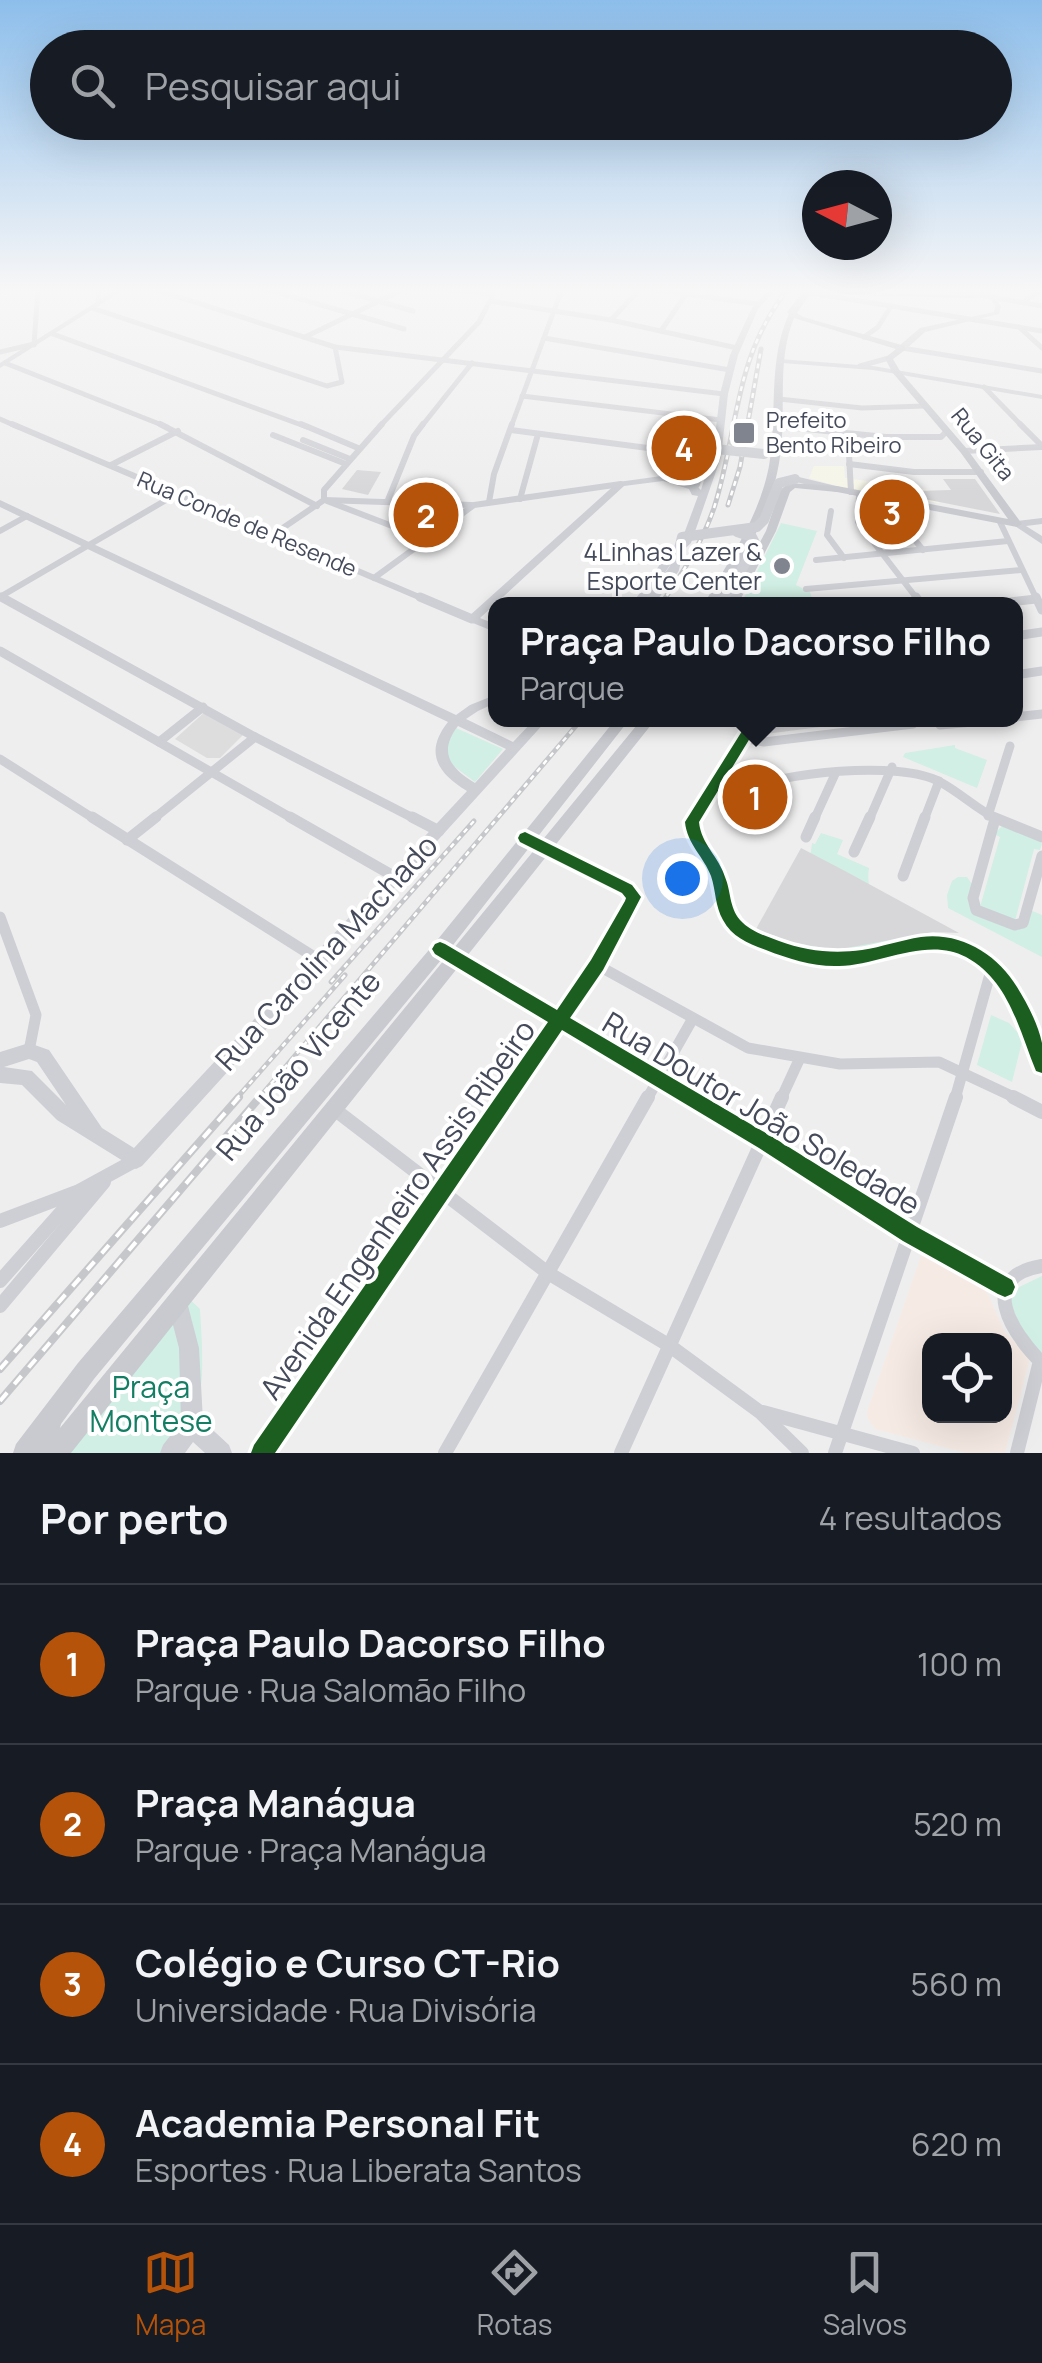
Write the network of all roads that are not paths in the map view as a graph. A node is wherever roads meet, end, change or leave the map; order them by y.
1 (117, 357) edge
2 (248, 357) edge
3 (337, 357) edge
4 (429, 357) edge
5 (537, 357) edge
6 (653, 357) edge
7 (734, 357) edge
8 (778, 357) edge
9 (956, 357) edge
10 (440, 358) junction
11 (889, 358) joint
12 (777, 360) junction
13 (472, 363) junction
14 (2, 364) edge
15 (860, 366) junction
16 (730, 370) junction
17 (531, 371) junction
18 (1042, 371) edge
19 (896, 372) junction
20 (984, 387) junction
21 (724, 394) junction
22 (522, 396) junction
23 (1042, 398) edge
24 (779, 399) junction
25 (925, 406) junction
26 (0, 419) edge
27 (721, 420) junction
28 (776, 426) junction
29 (511, 430) junction
30 (947, 431) junction
31 (178, 432) junction
32 (538, 434) junction
33 (848, 434) junction
34 (273, 435) dead end
35 (303, 440) dead end
36 (718, 442) junction
37 (1042, 447) edge
38 (358, 448) junction
39 (964, 450) junction
40 (770, 454) junction
41 (698, 457) junction
42 (348, 461) junction
43 (849, 464) junction
44 (111, 466) junction
45 (981, 472) junction
46 (658, 479) junction
47 (795, 481) junction
48 (674, 482) junction
49 (621, 484) junction
50 (694, 485) junction
51 (706, 492) junction
52 (178, 494) junction
53 (855, 494) junction
54 (520, 499) junction
55 (324, 500) junction
56 (388, 500) junction
57 (489, 502) junction
58 (0, 503) edge
59 (474, 505) junction
60 (317, 506) junction
61 (831, 512) dead end
62 (27, 516) junction
63 (695, 518) junction
64 (1042, 521) edge
65 (1000, 522) junction
66 (901, 523) dead end
67 (1018, 524) junction
68 (0, 531) edge
69 (734, 532) junction
70 (272, 536) junction
71 (426, 540) junction
72 (1008, 541) junction
73 (1042, 542) edge
74 (89, 546) junction
75 (924, 550) junction
76 (882, 555) junction
77 (844, 558) junction
78 (738, 560) junction
79 (816, 560) dead end
80 (755, 564) junction
81 (1021, 570) junction
82 (374, 578) junction
83 (903, 583) junction
84 (806, 589) dead end
85 (0, 597) edge
86 (496, 597) edge
87 (641, 597) edge
88 (653, 597) edge
89 (714, 597) edge
90 (725, 597) edge
91 (736, 597) edge
92 (915, 597) edge
93 (1036, 599) junction
94 (1023, 601) edge
95 (488, 605) edge
96 (1042, 610) edge
97 (472, 619) junction
98 (488, 625) edge
99 (0, 651) edge
100 (488, 701) edge
101 (203, 707) junction
102 (457, 720) junction
103 (534, 727) edge
104 (616, 727) edge
105 (642, 727) edge
106 (750, 727) edge
107 (888, 727) edge
108 (256, 737) junction
109 (743, 738) junction
110 (160, 742) junction
111 (1010, 746) dead end
112 (515, 748) junction
113 (0, 759) edge
114 (892, 767) junction
115 (212, 771) junction
116 (836, 772) junction
117 (939, 781) junction
118 (772, 783) junction
119 (713, 784) junction
120 (476, 790) junction
121 (738, 794) junction
122 (991, 817) junction
123 (440, 831) junction
124 (806, 837) dead end
125 (1042, 837) edge
126 (525, 838) junction
127 (127, 840) junction
128 (547, 846) junction
129 (854, 852) dead end
130 (1042, 856) edge
131 (903, 876) dead end
132 (398, 879) junction
133 (0, 917) edge
134 (448, 953) junction
135 (320, 961) junction
136 (597, 965) junction
137 (992, 968) junction
138 (692, 1020) junction
139 (558, 1021) junction
140 (30, 1051) junction
141 (0, 1060) edge
142 (799, 1060) junction
143 (1042, 1065) edge
144 (965, 1071) junction
145 (0, 1074) edge
146 (656, 1077) junction
147 (334, 1109) junction
148 (1042, 1112) edge
149 (95, 1132) junction
150 (764, 1142) junction
151 (136, 1160) junction
152 (106, 1180) junction
153 (81, 1190) junction
154 (438, 1191) junction
155 (0, 1221) edge
156 (910, 1234) junction
157 (1042, 1266) edge
158 (548, 1273) junction
159 (0, 1281) edge
160 (1006, 1288) junction
161 (177, 1302) junction
162 (143, 1304) junction
163 (0, 1306) edge
164 (670, 1346) junction
165 (1041, 1362) edge
166 (760, 1412) junction
167 (49, 1424) junction
168 (192, 1426) junction
169 (843, 1433) junction
170 (26, 1453) edge
171 (45, 1453) edge
172 (56, 1453) edge
173 (171, 1453) edge
174 (221, 1453) edge
175 (262, 1453) edge
176 (444, 1453) edge
177 (621, 1453) edge
178 (802, 1453) edge
179 (835, 1453) edge
180 (913, 1453) edge
181 (1017, 1453) edge

1 - 38 street
2 - 3 street
4 - 10 street
5 - 17 street
6 - 16 street
7 - 16 main road
8 - 12 main road
9 - 18 street
10 - 13 street
10 - 38 street
11 - 15 street
11 - 19 main road, Rua Gita
12 - 15 main road
12 - 24 main road
13 - 17 street
13 - 56 street
14 - 31 street
15 - 19 main road
16 - 21 main road
17 - 21 street
17 - 22 street
19 - 20 main road
19 - 25 main road, Rua Gita
20 - 23 main road
20 - 37 street
21 - 27 main road
22 - 27 street
22 - 29 street
24 - 25 street
24 - 28 main road
25 - 30 main road, Rua Gita
26 - 44 street, Rua Conde de Resende
27 - 36 main road
28 - 33 street
28 - 40 main road
29 - 32 street
29 - 57 street
30 - 33 street
30 - 39 main road, Rua Gita
31 - 44 street
31 - 60 street
32 - 41 street
32 - 54 street
33 - 43 street
34 - 42 street
35 - 42 street
36 - 41 main road
36 - 51 main road
37 - 39 street
38 - 42 street
39 - 45 main road, Rua Gita
40 - 50 main road, bridge
40 - 78 main road
41 - 46 main road
42 - 55 street
43 - 45 street
43 - 53 street
44 - 52 street, Rua Conde de Resende
45 - 67 main road, Rua Gita
46 - 48 main road
46 - 49 main road
47 - 53 main road
47 - 69 main road, bridge
47 - 80 main road
48 - 50 main road
48 - 63 main road
49 - 54 street
49 - 86 main road
50 - 51 main road
51 - 63 main road
52 - 70 street, Rua Conde de Resende
52 - 74 street
53 - 65 main road
53 - 76 street
54 - 57 street
55 - 56 street
55 - 60 street
55 - 71 street
56 - 59 street
57 - 59 street
58 - 62 main road
59 - 71 street
60 - 70 street
61 - 77 street
62 - 68 street
62 - 74 main road
63 - 87 main road
64 - 67 main road
65 - 67 main road
65 - 72 street
66 - 75 street
67 - 73 main road
69 - 88 main road, bridge
69 - 90 main road, bridge
70 - 82 street, Rua Conde de Resende
71 - 82 street
72 - 75 street
72 - 81 street
74 - 85 street
74 - 102 main road
75 - 76 street
76 - 77 street
76 - 83 street
77 - 79 street
78 - 80 main road
78 - 89 main road
80 - 91 main road
81 - 83 street
81 - 93 street
82 - 97 street, Rua Conde de Resende
83 - 84 street
83 - 92 street
85 - 101 street
93 - 94 street
93 - 96 street
95 - 97 main road
97 - 98 main road, Rua Conde de Resende
99 - 110 street
100 - 102 main road
101 - 108 street
101 - 110 street
102 - 112 main road
102 - 120 main road
103 - 112 main road, Rua Carolina Machado
104 - 126 main road, Rua João Vicente
105 - 128 main road, Rua João Vicente
106 - 109 street
107 - 109 street
108 - 115 street
108 - 123 street
109 - 119 street
110 - 115 street
111 - 122 street
112 - 120 main road, Rua Carolina Machado
113 - 127 street
114 - 116 street
114 - 117 street
114 - 129 street
115 - 127 street
115 - 132 street
116 - 118 street
116 - 124 street
117 - 122 street
117 - 131 street
118 - 121 street
118 - 121 street
119 - 121 street
119 - 137 street
120 - 123 main road, Rua Carolina Machado
122 - 125 street
122 - 130 street
123 - 132 main road, Rua Carolina Machado
126 - 128 street, Avenida Engenheiro Assis Ribeiro
126 - 134 main road, Rua João Vicente
127 - 135 street
128 - 134 main road, Rua João Vicente
128 - 136 street, Avenida Engenheiro Assis Ribeiro
132 - 135 main road, Rua Carolina Machado
133 - 140 street
134 - 139 street, Rua Doutor João Soledade
134 - 147 main road, Rua João Vicente
134 - 162 main road, Rua João Vicente
135 - 151 main road, Rua Carolina Machado
136 - 138 street
136 - 139 street, Avenida Engenheiro Assis Ribeiro
137 - 143 street
137 - 144 street
138 - 142 street
138 - 146 street
139 - 146 street, Rua Doutor João Soledade
139 - 154 street, Avenida Engenheiro Assis Ribeiro
140 - 141 main road
140 - 149 main road
142 - 144 street
142 - 150 street
144 - 148 street
144 - 156 street
145 - 149 main road
146 - 150 street, Rua Doutor João Soledade
146 - 158 street
147 - 154 street
147 - 161 main road, Rua João Vicente
149 - 151 main road
150 - 156 street, Rua Doutor João Soledade
150 - 164 street
151 - 152 street, Rua Carolina Machado
152 - 153 street, Rua Carolina Machado
152 - 163 street, Rua Carolina Machado
153 - 155 street
153 - 159 street, Rua Carolina Machado
154 - 158 street
154 - 175 street, Avenida Engenheiro Assis Ribeiro
156 - 160 street, Rua Doutor João Soledade
156 - 169 street
157 - 160 street
158 - 164 street
158 - 176 street
160 - 165 street
161 - 162 main road
161 - 168 main road
161 - 172 main road, Rua João Vicente
162 - 167 main road, Rua João Vicente
164 - 166 street
164 - 177 street
165 - 181 street
166 - 169 street
166 - 178 street
167 - 170 main road, Rua João Vicente
167 - 171 main road
168 - 173 main road
168 - 174 main road
169 - 179 street
169 - 180 street

